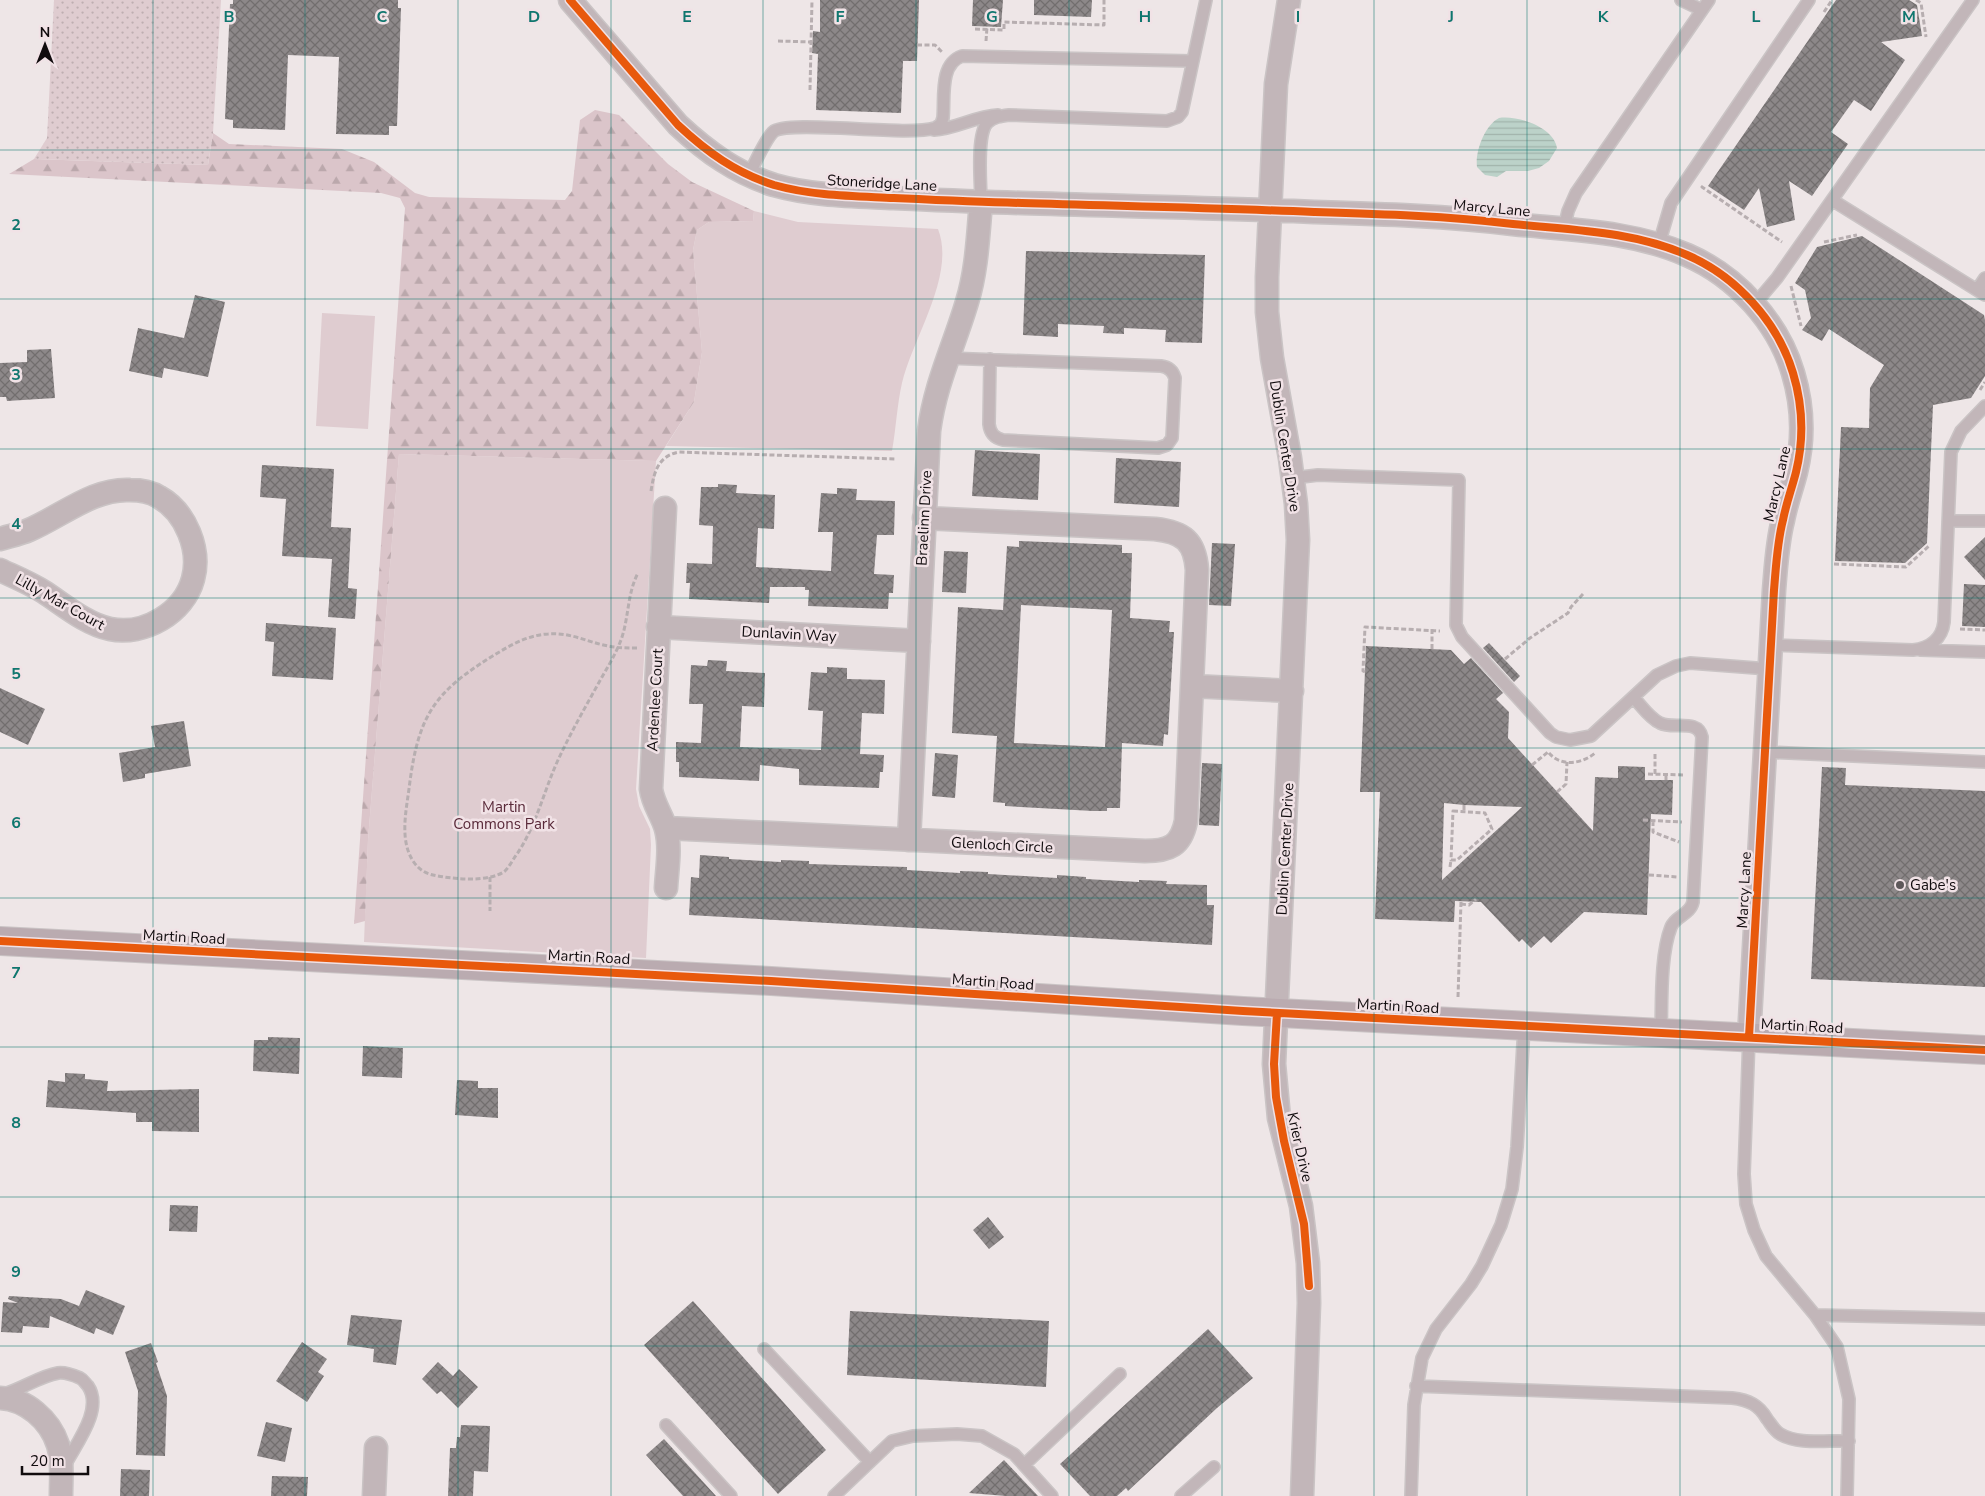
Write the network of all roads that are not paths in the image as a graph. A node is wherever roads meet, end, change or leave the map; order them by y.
1 (570, 0) edge
2 (1206, 0) edge
3 (1289, 0) edge
4 (1682, 0) edge
5 (1809, 0) edge
6 (1973, 0) edge
7 (1705, 5) edge
8 (1192, 61) junction
9 (1009, 115) junction
10 (927, 130) junction
11 (748, 176) junction
12 (1832, 200) junction
13 (981, 202) junction
14 (1269, 210) junction
15 (1564, 229) junction
16 (1659, 244) junction
17 (1985, 278) edge
18 (1981, 292) edge
19 (1754, 305) junction
20 (947, 358) junction
21 (990, 359) junction
22 (1985, 406) edge
23 (1293, 478) junction
24 (658, 502) road end
25 (924, 518) junction
26 (1948, 521) junction
27 (1985, 522) edge
28 (0, 539) edge
29 (0, 570) edge
30 (658, 627) junction
31 (919, 642) junction
32 (1770, 645) junction
33 (1913, 650) junction
34 (1985, 652) edge
35 (1769, 669) junction
36 (1192, 686) junction
37 (1292, 691) junction
38 (1633, 697) junction
39 (1765, 752) junction
40 (1985, 762) edge
41 (666, 828) junction
42 (909, 840) junction
43 (666, 888) dead end
44 (0, 941) edge
45 (1277, 1013) junction
46 (1524, 1027) junction
47 (1661, 1033) junction
48 (1749, 1037) junction
49 (1985, 1050) edge
50 (1815, 1315) junction
51 (1985, 1319) edge
52 (764, 1349) dead end
53 (1120, 1374) dead end
54 (1416, 1386) junction
55 (2, 1397) edge
56 (666, 1425) dead end
57 (1848, 1441) junction
58 (376, 1448) dead end
59 (870, 1462) junction
60 (1024, 1465) junction
61 (1214, 1467) dead end
62 (62, 1470) junction
63 (61, 1496) edge
64 (374, 1496) edge
65 (730, 1496) edge
66 (834, 1496) edge
67 (1052, 1496) edge
68 (1181, 1496) edge
69 (1302, 1496) edge
70 (1411, 1496) edge
71 (1847, 1496) edge

1 - 11 street, Stoneridge Lane
2 - 8 lane
3 - 14 street, Dublin Center Drive
4 - 7 lane
5 - 16 lane
6 - 12 lane
7 - 15 lane
8 - 9 lane
8 - 10 lane
9 - 10 lane
9 - 13 lane
10 - 11 lane
11 - 13 street, Stoneridge Lane
12 - 18 lane
12 - 19 lane
13 - 14 street, Stoneridge Lane
13 - 20 street, Braelinn Drive
14 - 15 street, Marcy Lane
14 - 23 street, Dublin Center Drive
15 - 16 street, Marcy Lane
16 - 19 street, Marcy Lane
17 - 18 lane
19 - 32 street, Marcy Lane
20 - 21 lane
20 - 25 street, Braelinn Drive
21 - 21 lane
22 - 26 lane
23 - 37 street, Dublin Center Drive
23 - 38 lane
24 - 30 street, Ardenlee Court
25 - 31 street, Braelinn Drive
25 - 36 street, Glenloch Circle
26 - 27 lane
26 - 33 lane
28 - 29 street, Lilly Mar Court
30 - 31 street, Dunlavin Way
30 - 41 street, Ardenlee Court
31 - 42 street, Braelinn Drive
32 - 33 lane
32 - 35 street, Marcy Lane
33 - 34 lane
35 - 38 lane
35 - 39 street, Marcy Lane
36 - 37 street
36 - 42 street, Glenloch Circle
37 - 45 street, Dublin Center Drive
38 - 47 lane
39 - 40 lane
39 - 48 street, Marcy Lane
41 - 42 street, Glenloch Circle
41 - 43 street, Ardenlee Court
44 - 45 street, Martin Road
45 - 46 street, Martin Road
45 - 69 street, Krier Drive
46 - 47 street, Martin Road
46 - 54 lane
47 - 48 street, Martin Road
48 - 49 street, Martin Road
48 - 50 lane
50 - 51 lane
50 - 57 lane
52 - 59 lane
53 - 60 lane
54 - 57 lane
54 - 70 lane
55 - 62 street
55 - 62 lane
56 - 65 lane
57 - 71 lane
58 - 64 street
59 - 60 lane
59 - 66 lane
60 - 67 lane
61 - 68 lane
62 - 63 street

